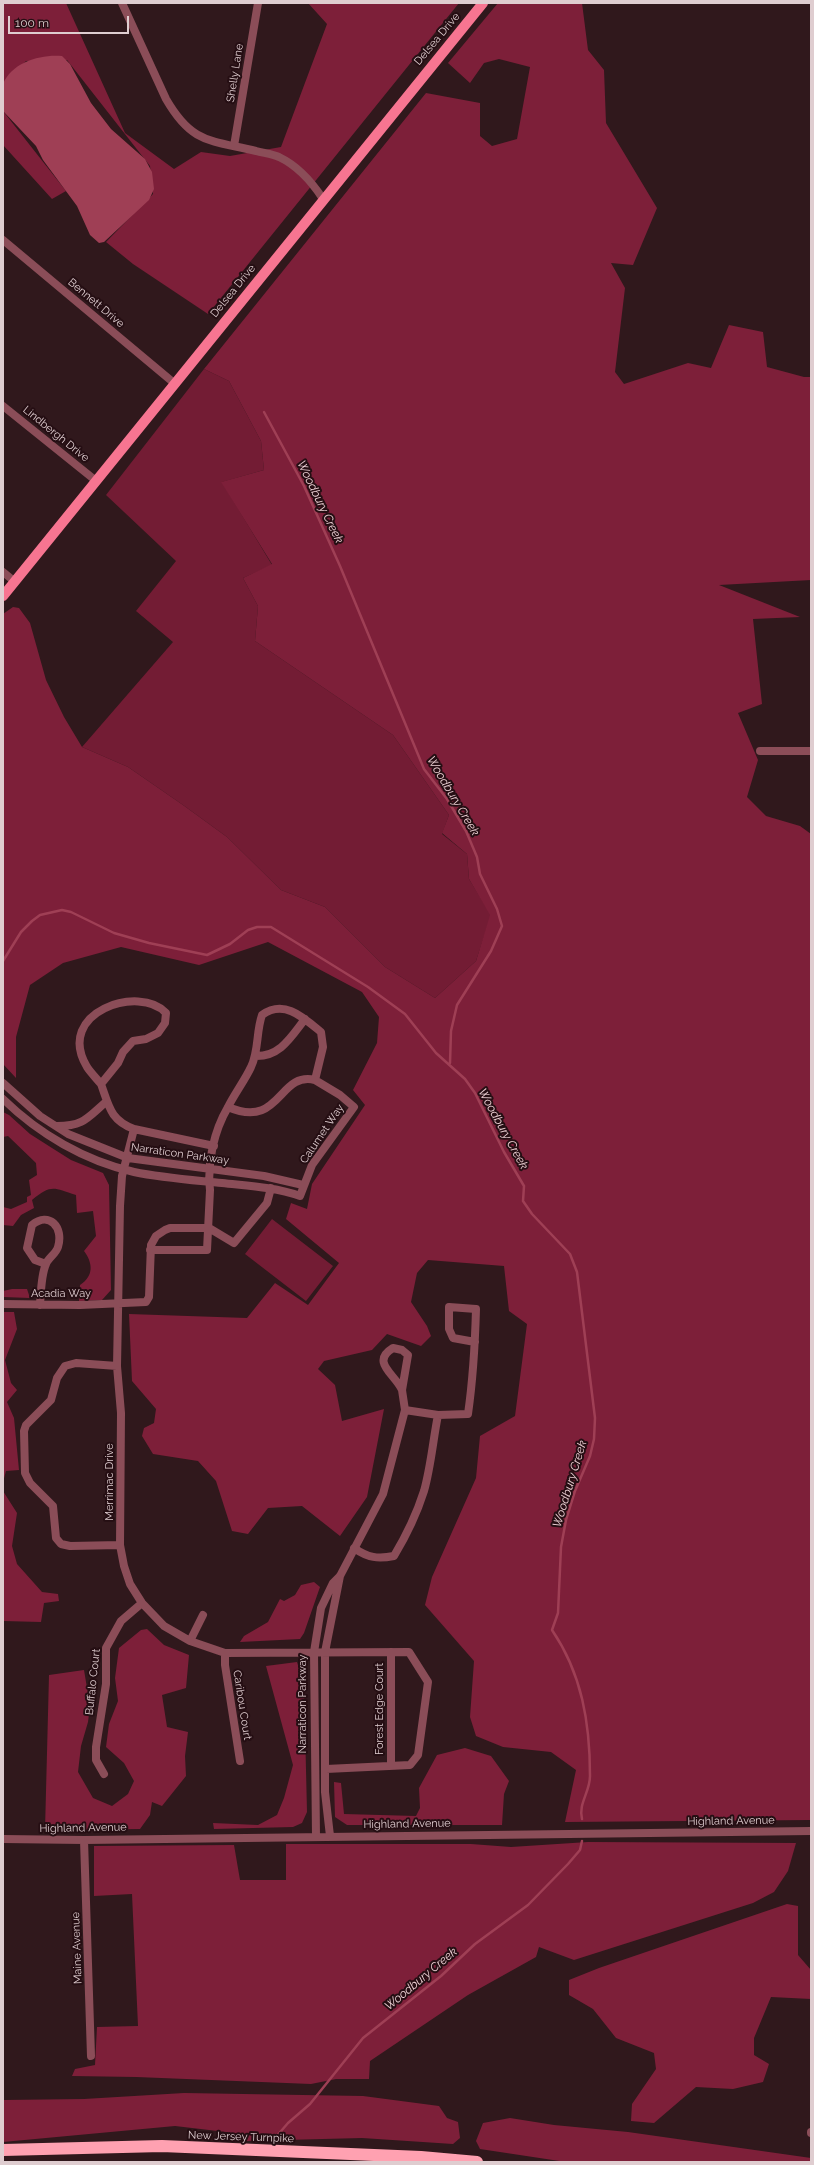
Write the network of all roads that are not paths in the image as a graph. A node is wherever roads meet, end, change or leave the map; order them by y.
1 (122, 3) edge
2 (258, 3) edge
3 (482, 3) edge
4 (234, 146) junction
5 (323, 199) junction
6 (3, 240) edge
7 (174, 383) junction
8 (3, 406) edge
9 (95, 480) junction
10 (3, 572) edge
11 (14, 581) junction
12 (3, 596) edge
13 (760, 751) dead end
14 (811, 751) edge
15 (305, 1019) junction
16 (255, 1056) junction
17 (315, 1080) junction
18 (3, 1083) edge
19 (101, 1084) junction
20 (3, 1098) edge
21 (107, 1101) junction
22 (228, 1107) junction
23 (56, 1126) junction
24 (134, 1129) junction
25 (214, 1146) junction
26 (128, 1158) junction
27 (125, 1169) junction
28 (209, 1170) junction
29 (209, 1181) junction
30 (303, 1185) junction
31 (271, 1188) junction
32 (300, 1196) joint
33 (209, 1228) junction
34 (150, 1250) junction
35 (46, 1264) junction
36 (3, 1304) edge
37 (40, 1304) junction
38 (118, 1304) junction
39 (475, 1342) junction
40 (117, 1366) junction
41 (402, 1390) junction
42 (405, 1410) junction
43 (438, 1415) junction
44 (120, 1545) junction
45 (354, 1548) junction
46 (340, 1576) junction
47 (142, 1603) junction
48 (203, 1615) dead end
49 (190, 1641) junction
50 (314, 1652) junction
51 (324, 1652) junction
52 (391, 1652) junction
53 (225, 1653) junction
54 (240, 1761) dead end
55 (391, 1765) junction
56 (326, 1768) junction
57 (104, 1774) dead end
58 (811, 1831) edge
59 (330, 1836) junction
60 (316, 1837) junction
61 (3, 1839) edge
62 (84, 1840) junction
63 (91, 2056) dead end
64 (3, 2150) edge
65 (477, 2162) edge

1 - 4 street
2 - 4 street, Shelly Lane
3 - 5 main road, Delsea Drive
4 - 5 street
5 - 7 main road, Delsea Drive
6 - 7 street, Bennett Drive
7 - 9 main road, Delsea Drive
8 - 9 street, Lindbergh Drive
9 - 11 main road, Delsea Drive
10 - 11 street
11 - 12 main road, Delsea Drive
13 - 14 street
15 - 16 street
15 - 16 street
15 - 17 street
16 - 22 street
17 - 22 street
17 - 30 street, Calumet Way
18 - 23 street, Narraticon Parkway
19 - 19 street
19 - 21 street
20 - 27 street, Narraticon Parkway
21 - 23 street
21 - 24 street
22 - 25 street
23 - 26 street, Narraticon Parkway
24 - 25 street
24 - 26 street, Merrimac Drive
25 - 28 street
26 - 27 street, Merrimac Drive
26 - 28 street, Narraticon Parkway
27 - 29 street, Narraticon Parkway
27 - 38 street, Merrimac Drive
28 - 29 street
28 - 30 street, Narraticon Parkway
29 - 31 street, Narraticon Parkway
29 - 33 street
30 - 32 street, Calumet Way
31 - 32 street, Narraticon Parkway
31 - 33 street
33 - 34 street
33 - 34 street
34 - 38 street, Acadia Way
35 - 35 street
35 - 37 street
36 - 37 street, Acadia Way
37 - 38 street, Acadia Way
38 - 40 street, Merrimac Drive
39 - 39 street
39 - 43 street
40 - 44 street, Merrimac Drive
40 - 44 street
41 - 41 street
41 - 42 street, Narraticon Parkway
42 - 43 street
42 - 45 street, Narraticon Parkway
43 - 45 street
44 - 47 street, Merrimac Drive
45 - 46 street, Narraticon Parkway
46 - 50 street, Narraticon Parkway
46 - 51 street, Narraticon Parkway
47 - 49 street, Merrimac Drive
47 - 57 street, Buffalo Court
48 - 49 street
49 - 53 street, Merrimac Drive
50 - 51 street, Merrimac Drive
50 - 53 street, Merrimac Drive
50 - 60 street, Narraticon Parkway
51 - 52 street, Forest Edge Court
51 - 56 street, Narraticon Parkway
52 - 55 street, Forest Edge Court
52 - 55 street, Forest Edge Court
53 - 54 street, Caribou Court
55 - 56 street, Forest Edge Court
56 - 59 street, Narraticon Parkway
58 - 59 street, Highland Avenue
59 - 60 street, Highland Avenue
60 - 62 street, Highland Avenue
61 - 62 street, Highland Avenue
62 - 63 street, Maine Avenue
64 - 65 highway, New Jersey Turnpike

